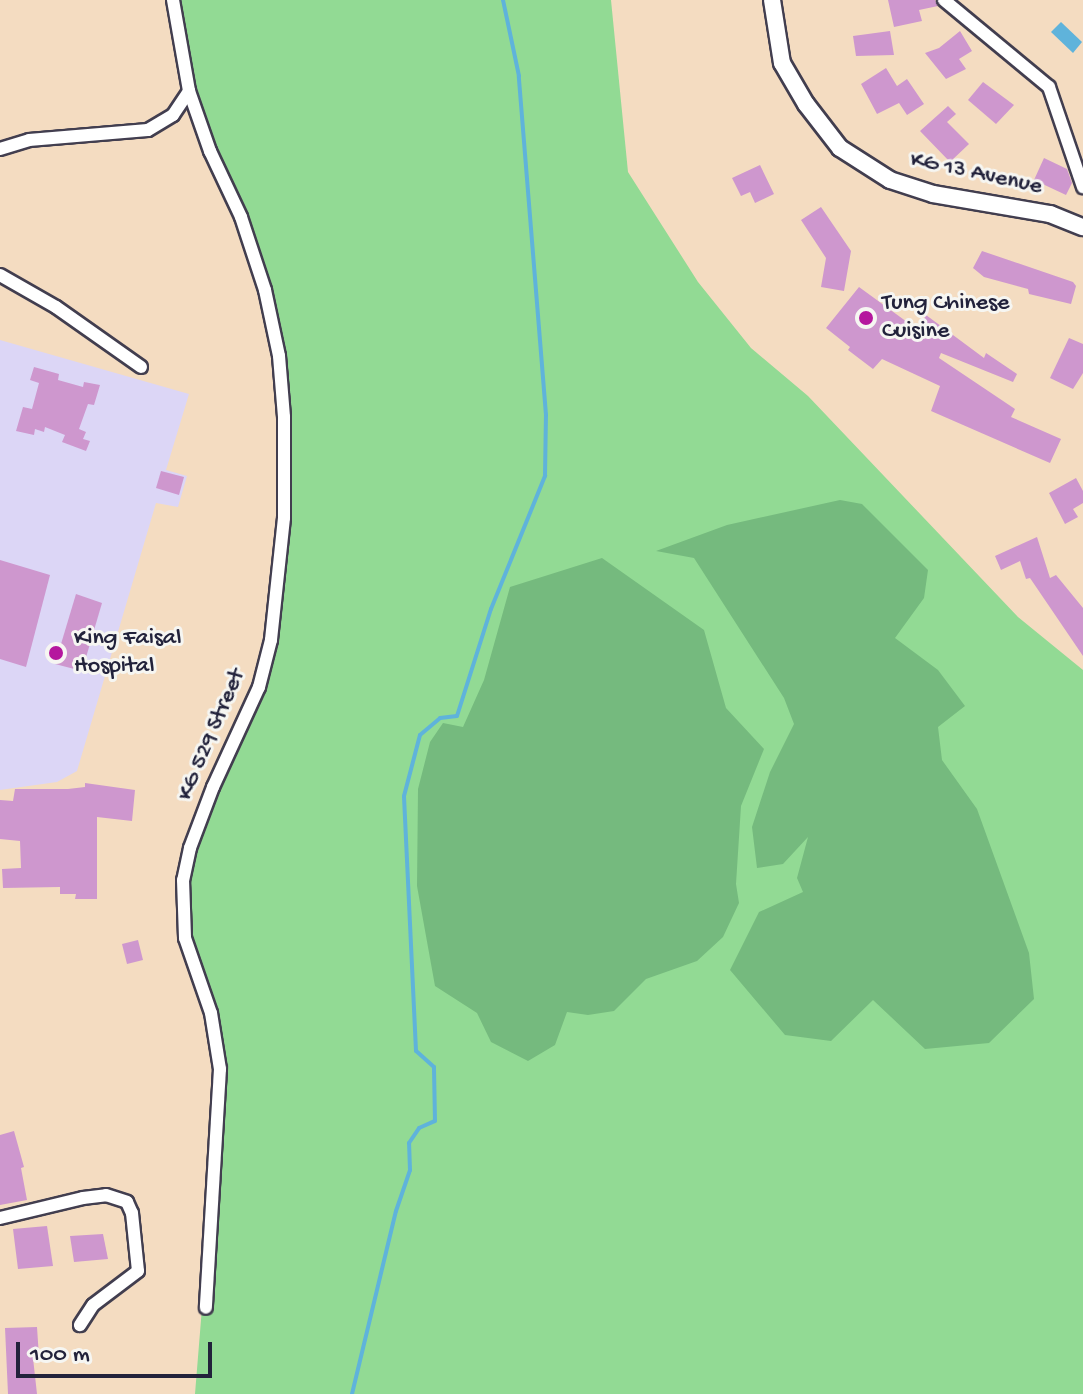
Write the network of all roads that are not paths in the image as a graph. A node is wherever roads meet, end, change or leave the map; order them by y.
1 (173, 0) edge
2 (772, 0) edge
3 (944, 0) edge
4 (189, 91) junction
5 (0, 149) edge
6 (1083, 187) edge
7 (1083, 227) edge
8 (0, 275) edge
9 (141, 367) dead end
10 (0, 1218) edge
11 (206, 1308) dead end
12 (80, 1325) dead end

1 - 4 street, KG 529 Street
2 - 7 street, KG 13 Avenue
3 - 6 street
4 - 5 street
4 - 11 street, KG 529 Street
8 - 9 street
10 - 12 street

